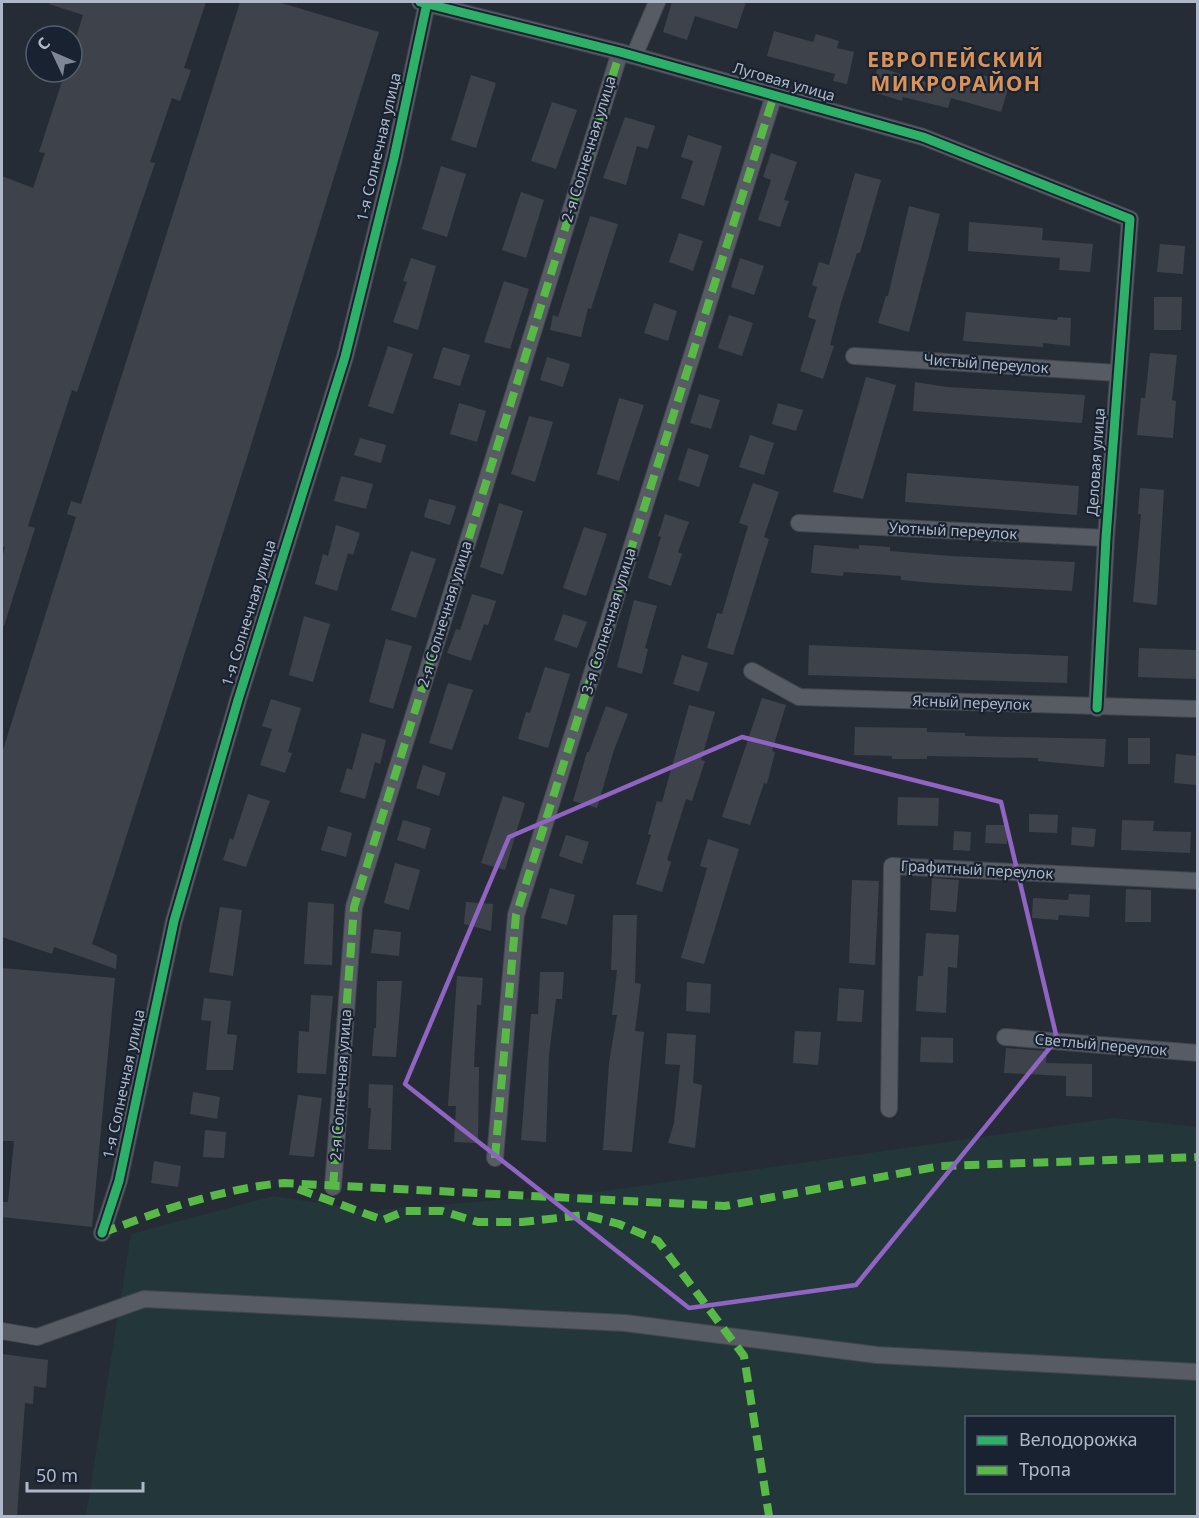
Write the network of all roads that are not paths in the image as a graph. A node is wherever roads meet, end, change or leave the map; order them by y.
1 (423, 2) edge
2 (657, 2) edge
3 (451, 5) edge
4 (627, 54) junction
5 (774, 95) junction
6 (1131, 219) joint
7 (854, 356) dead end
8 (1117, 373) junction
9 (800, 523) dead end
10 (1106, 538) junction
11 (752, 671) dead end
12 (1097, 708) junction
13 (1197, 709) edge
14 (1197, 881) edge
15 (1005, 1037) dead end
16 (1197, 1053) edge
17 (889, 1109) dead end
18 (495, 1158) dead end
19 (333, 1187) dead end
20 (102, 1233) dead end
21 (2, 1331) edge
22 (1197, 1372) edge

1 - 3 street, Луговая улица
1 - 20 street, 1-я Солнечная улица
2 - 4 street, 2-я Солнечная улица
3 - 4 street, Луговая улица
4 - 5 street, Луговая улица
4 - 19 street, 2-я Солнечная улица
5 - 6 street, Луговая улица
5 - 18 street, 3-я Солнечная улица
6 - 8 street, Деловая улица
7 - 8 street, Чистый переулок
8 - 10 street, Деловая улица
9 - 10 street, Уютный переулок
10 - 12 street, Деловая улица
11 - 12 street, Ясный переулок
12 - 13 street, Ясный переулок
14 - 17 street, Графитный переулок
15 - 16 street, Светлый переулок
21 - 22 street

